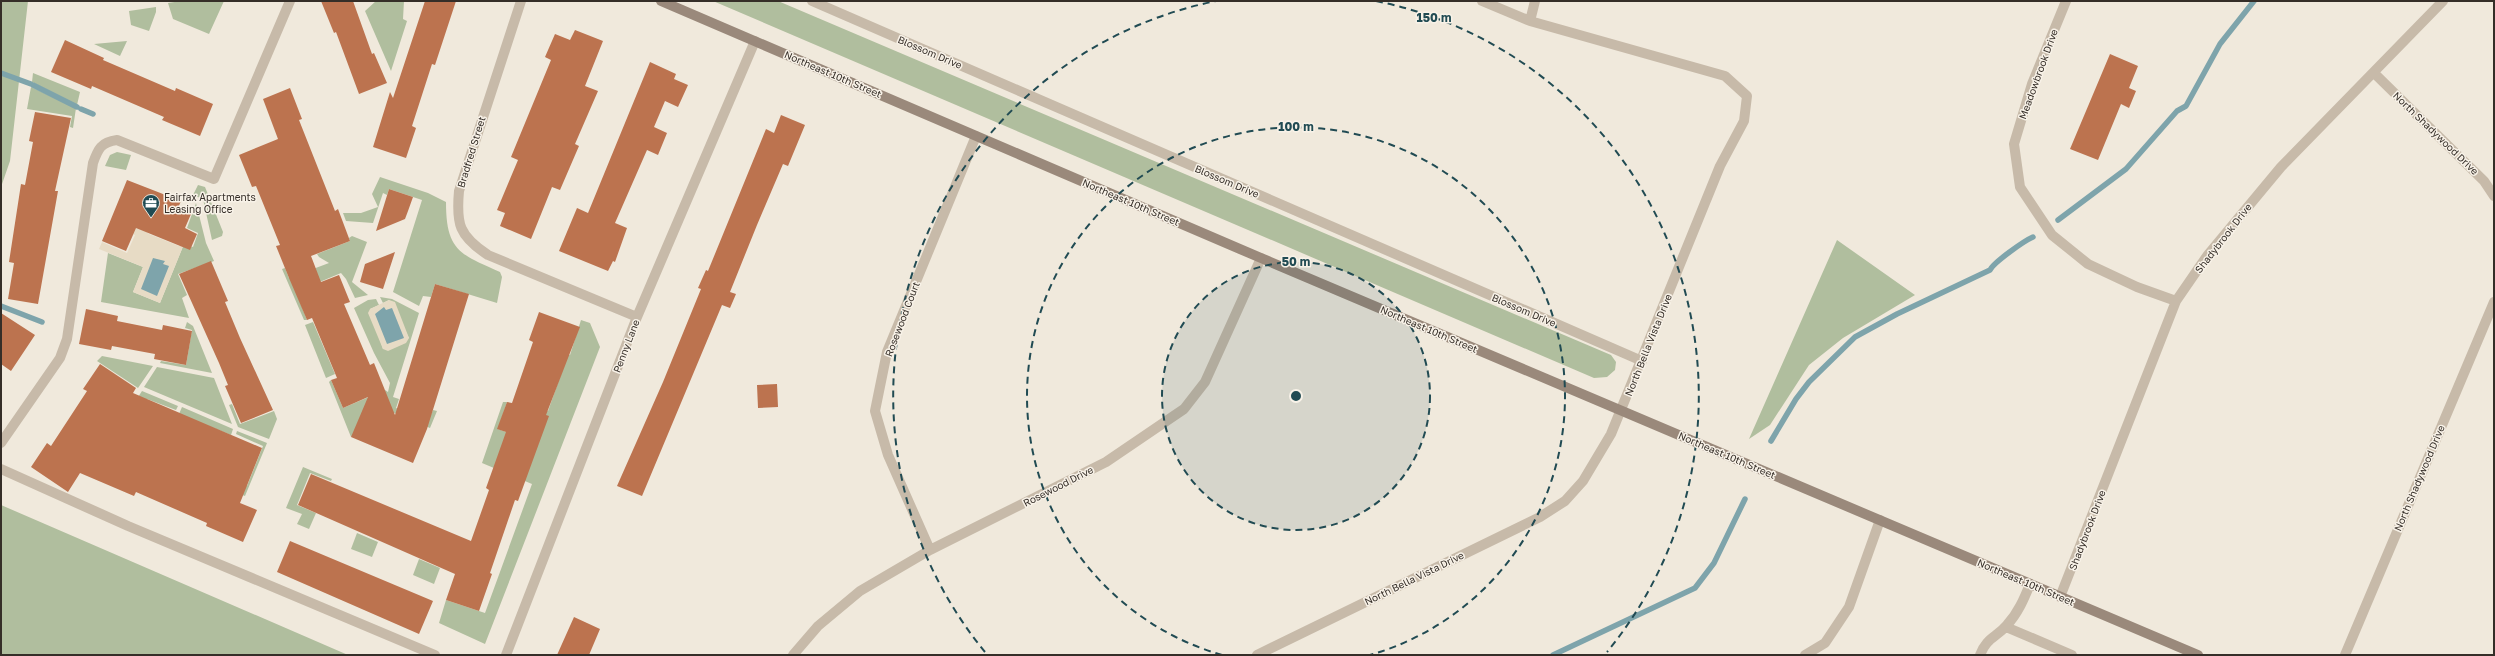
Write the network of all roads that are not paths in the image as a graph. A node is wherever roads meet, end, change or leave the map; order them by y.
1 (521, 1) edge
2 (661, 1) edge
3 (812, 1) edge
4 (1482, 1) edge
5 (1535, 1) edge
6 (2066, 1) edge
7 (2443, 1) edge
8 (290, 3) edge
9 (1530, 21) junction
10 (755, 41) junction
11 (2374, 73) junction
12 (976, 136) junction
13 (2494, 196) edge
14 (1260, 258) junction
15 (2176, 301) junction
16 (2494, 302) edge
17 (637, 317) junction
18 (1642, 361) junction
19 (1621, 411) junction
20 (1, 443) edge
21 (1, 470) edge
22 (1880, 520) junction
23 (930, 550) junction
24 (2030, 584) junction
25 (2060, 597) junction
26 (2006, 626) junction
27 (435, 655) edge
28 (506, 655) edge
29 (793, 655) edge
30 (1257, 655) edge
31 (1805, 655) edge
32 (1980, 655) edge
33 (2072, 655) edge
34 (2198, 655) edge
35 (2345, 655) edge

1 - 17 street, Bradfred Street
2 - 10 main road, Northeast 10th Street
3 - 18 street, Blossom Drive
4 - 9 street
5 - 9 street
6 - 15 street, Meadowbrook Drive
7 - 11 street, Shadybrook Drive
8 - 20 street
9 - 18 street, North Bella Vista Drive
10 - 12 main road, Northeast 10th Street
10 - 17 street, Penny Lane
11 - 13 street, North Shadywood Drive
11 - 15 street, Shadybrook Drive
12 - 14 main road, Northeast 10th Street
12 - 23 street, Rosewood Court
14 - 19 main road, Northeast 10th Street
14 - 23 street, Rosewood Drive
15 - 25 street, Shadybrook Drive
16 - 35 street, North Shadywood Drive
17 - 28 street, Penny Lane
18 - 19 street, North Bella Vista Drive
19 - 22 main road, Northeast 10th Street
19 - 30 street, North Bella Vista Drive
21 - 27 street
22 - 24 main road, Northeast 10th Street
22 - 31 street
23 - 29 street, Rosewood Drive
24 - 25 main road, Northeast 10th Street
24 - 26 street
25 - 34 main road, Northeast 10th Street
26 - 32 street
26 - 33 street

